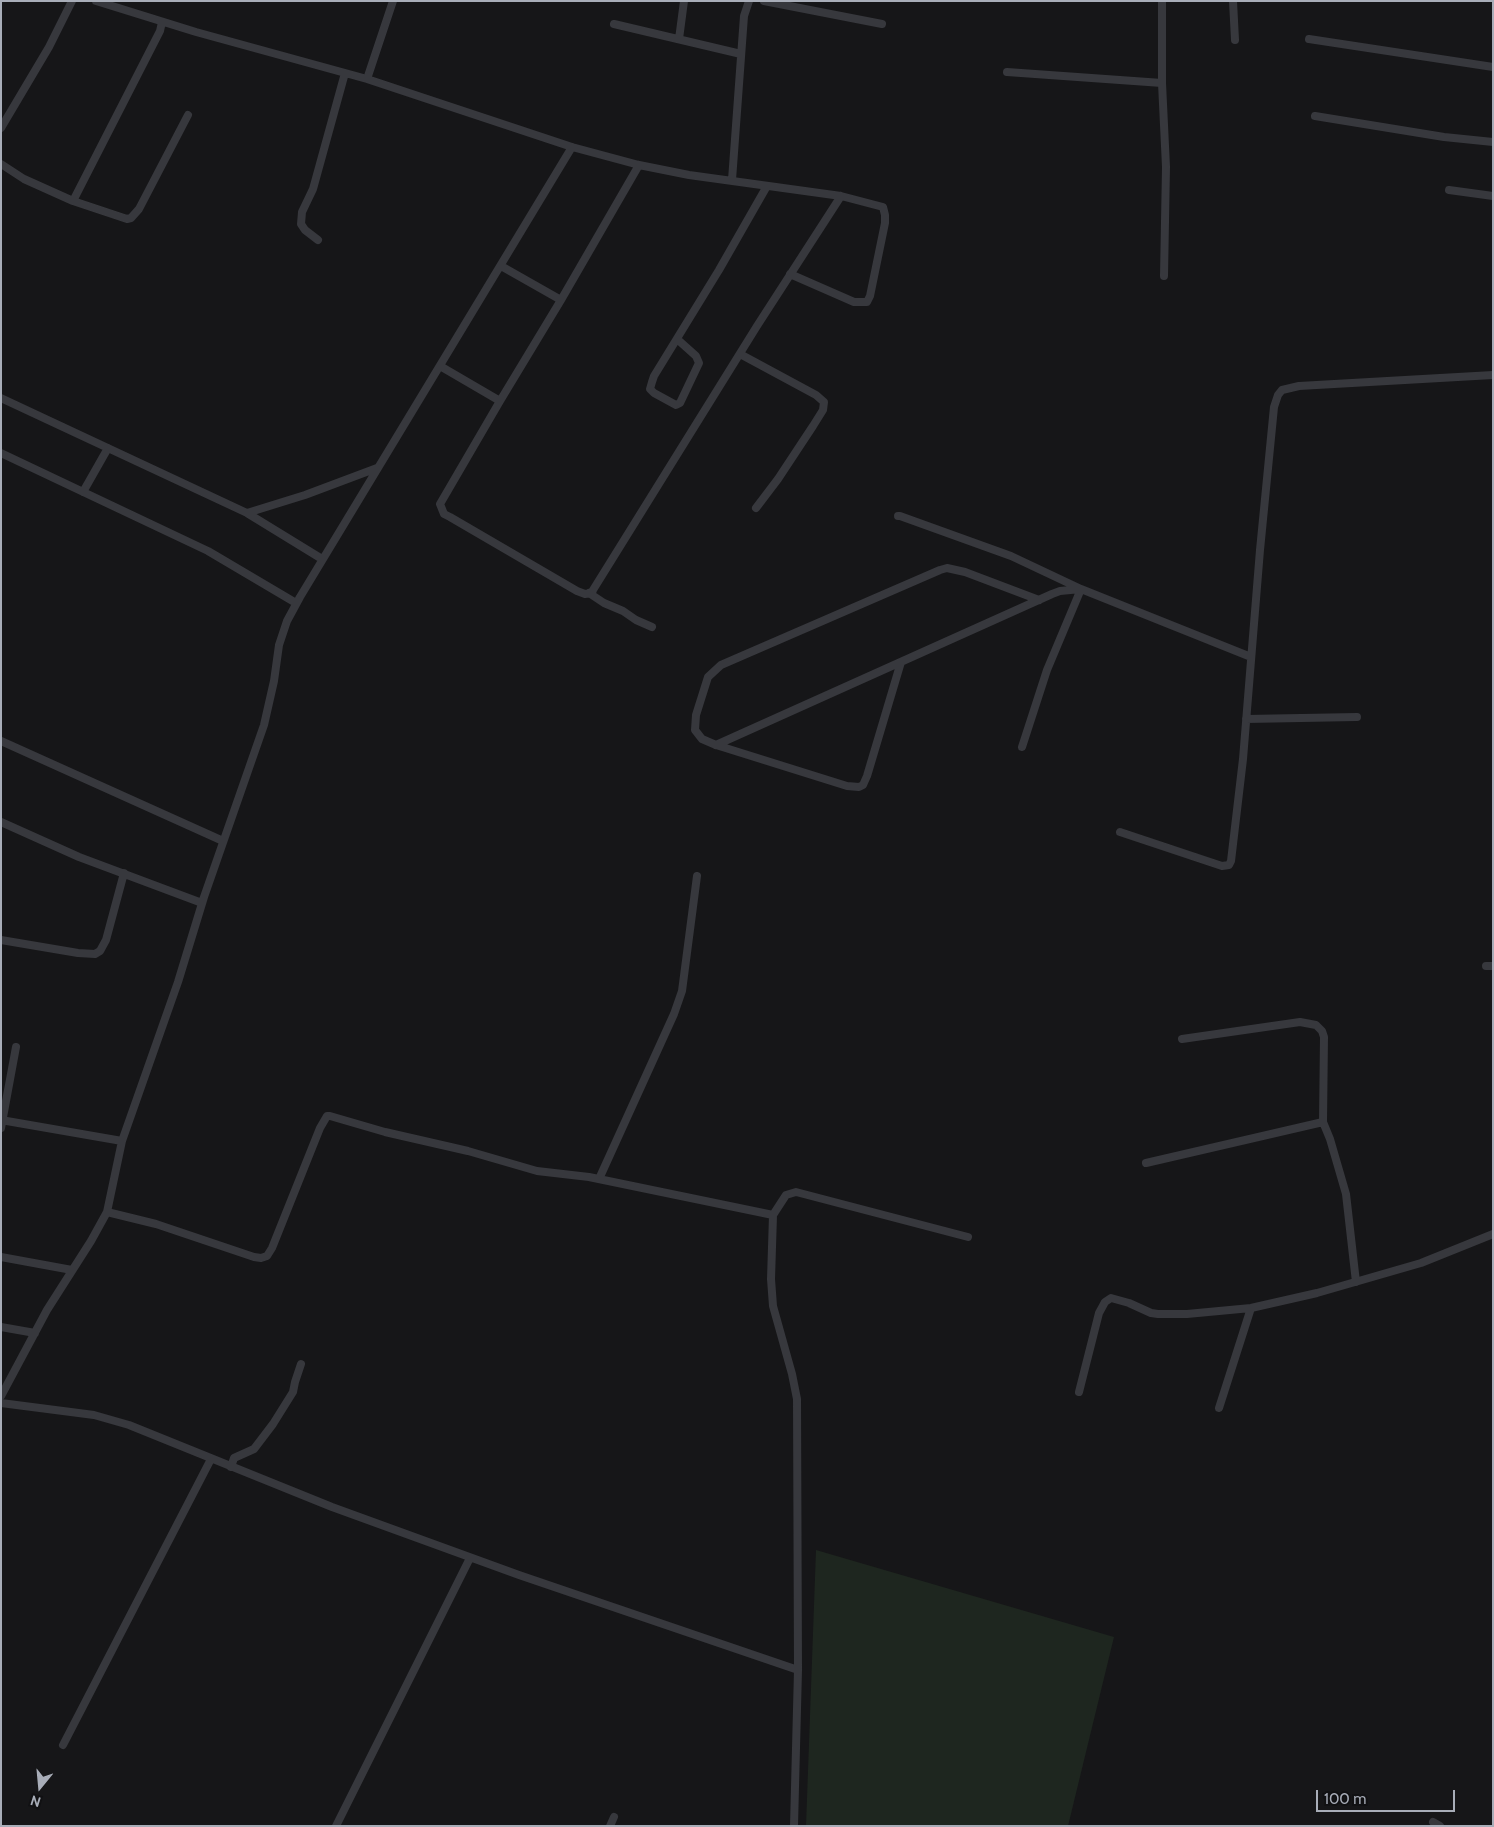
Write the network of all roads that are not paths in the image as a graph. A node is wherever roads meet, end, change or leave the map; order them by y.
1 (72, 1) edge
2 (96, 1) edge
3 (393, 1) edge
4 (684, 1) edge
5 (748, 1) edge
6 (764, 1) edge
7 (1162, 1) edge
8 (1233, 1) edge
9 (162, 22) junction
10 (614, 24) dead end
11 (882, 24) dead end
12 (679, 39) junction
13 (1235, 40) dead end
14 (1310, 40) dead end
15 (741, 54) junction
16 (1493, 67) edge
17 (1008, 72) dead end
18 (345, 73) junction
19 (367, 79) junction
20 (1162, 82) junction
21 (188, 115) dead end
22 (1315, 116) dead end
23 (1, 128) edge
24 (1493, 142) edge
25 (572, 146) junction
26 (1, 164) edge
27 (639, 165) junction
28 (732, 180) junction
29 (767, 186) junction
30 (1449, 190) dead end
31 (841, 196) junction
32 (1493, 196) edge
33 (73, 201) junction
34 (318, 240) dead end
35 (500, 266) junction
36 (790, 274) junction
37 (1164, 276) dead end
38 (562, 300) junction
39 (677, 339) junction
40 (740, 354) junction
41 (440, 366) junction
42 (1493, 375) edge
43 (1, 398) edge
44 (500, 401) junction
45 (108, 448) junction
46 (1, 452) edge
47 (378, 468) junction
48 (82, 492) junction
49 (756, 508) dead end
50 (247, 513) junction
51 (898, 516) dead end
52 (322, 559) junction
53 (1081, 589) junction
54 (589, 593) junction
55 (1038, 600) junction
56 (296, 603) junction
57 (652, 627) dead end
58 (1251, 657) junction
59 (901, 662) junction
60 (1357, 717) dead end
61 (1246, 719) junction
62 (1, 740) edge
63 (716, 745) junction
64 (1022, 747) dead end
65 (1, 822) edge
66 (1120, 832) dead end
67 (223, 841) junction
68 (124, 873) junction
69 (697, 876) dead end
70 (202, 903) junction
71 (1, 940) edge
72 (1182, 1039) dead end
73 (16, 1047) dead end
74 (1323, 1122) junction
75 (2, 1123) edge
76 (122, 1141) junction
77 (1146, 1162) dead end
78 (599, 1179) junction
79 (107, 1212) junction
80 (773, 1215) junction
81 (1493, 1234) edge
82 (968, 1237) dead end
83 (1, 1257) edge
84 (72, 1270) junction
85 (1356, 1282) junction
86 (1251, 1308) junction
87 (1, 1327) edge
88 (35, 1333) junction
89 (301, 1364) dead end
90 (1079, 1392) dead end
91 (1, 1396) edge
92 (1, 1403) edge
93 (1219, 1408) dead end
94 (211, 1459) junction
95 (231, 1467) junction
96 (470, 1558) junction
97 (798, 1670) junction
98 (63, 1745) dead end
99 (614, 1817) dead end
100 (336, 1826) edge
101 (610, 1826) edge
102 (794, 1826) edge

1 - 23 street
2 - 9 street
3 - 19 street
4 - 12 street
5 - 15 street
6 - 11 street
7 - 20 street
8 - 13 street
9 - 18 street
9 - 33 street
10 - 12 street
12 - 15 street
14 - 16 street
15 - 28 street
17 - 20 street
18 - 19 street
18 - 34 street
19 - 25 street
20 - 37 street
21 - 33 street
22 - 24 street
25 - 27 street
25 - 35 street
26 - 33 street
27 - 28 street
27 - 38 street
28 - 29 street
29 - 31 street
29 - 39 street
30 - 32 street
31 - 36 street
31 - 36 street
35 - 38 street
35 - 41 street
36 - 40 street
38 - 44 street
39 - 39 street
40 - 49 street
40 - 54 street
41 - 44 street
41 - 47 street
42 - 58 street
43 - 45 street
44 - 54 street
45 - 48 street
45 - 50 street
46 - 48 street
47 - 50 street
47 - 52 street
48 - 56 street
50 - 52 street
51 - 53 street
52 - 56 street
53 - 55 street
53 - 58 street
53 - 64 street
54 - 57 street
55 - 59 street
55 - 63 street
56 - 67 street
58 - 61 street
59 - 63 street
59 - 63 street
60 - 61 street
61 - 66 street
62 - 67 street
65 - 68 street
67 - 70 street
68 - 70 street
68 - 71 street
69 - 78 street
70 - 76 street
72 - 74 street
73 - 75 street
74 - 77 street
74 - 85 street
75 - 76 street
76 - 79 street
78 - 79 street
78 - 80 street
79 - 84 street
80 - 82 street
80 - 97 street
81 - 85 street
83 - 84 street
84 - 88 street
85 - 86 street
86 - 90 street
86 - 93 street
87 - 88 street
88 - 91 street
89 - 95 street
92 - 94 street
94 - 95 street
94 - 98 street
95 - 96 street
96 - 97 street
96 - 100 street
97 - 102 street
99 - 101 street

